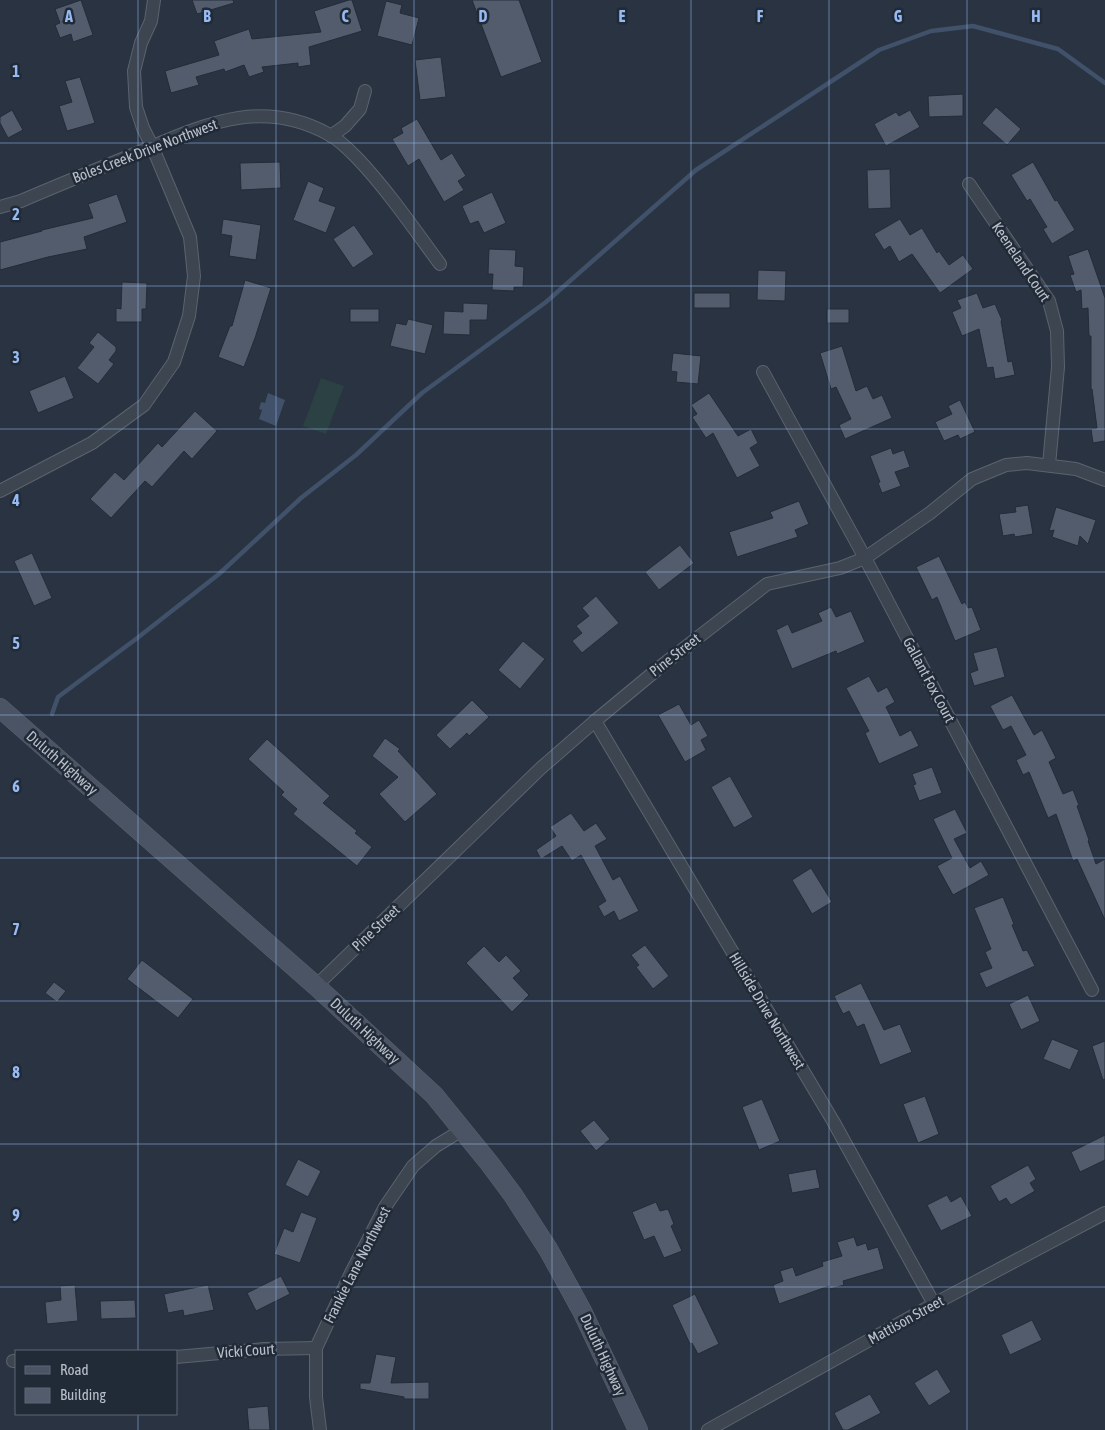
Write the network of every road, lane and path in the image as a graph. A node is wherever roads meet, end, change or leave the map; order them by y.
1 (154, 0) edge
2 (365, 91) dead end
3 (331, 136) junction
4 (152, 146) junction
5 (969, 184) dead end
6 (0, 207) edge
7 (440, 264) dead end
8 (763, 372) dead end
9 (1049, 465) junction
10 (1105, 480) edge
11 (0, 491) edge
12 (865, 558) junction
13 (0, 708) edge
14 (595, 721) junction
15 (316, 986) junction
16 (1092, 990) dead end
17 (462, 1130) junction
18 (1105, 1213) edge
19 (934, 1304) junction
20 (316, 1348) junction
21 (178, 1357) edge
22 (320, 1430) edge
23 (638, 1430) edge
24 (708, 1430) edge

1 - 4 street
2 - 3 street
3 - 4 street, Boles Creek Drive Northwest
3 - 7 street, Boles Creek Drive Northwest
4 - 6 street, Boles Creek Drive Northwest
4 - 11 street
5 - 9 street, Keeneland Court
8 - 12 street, Gallant Fox Court
9 - 10 street, Pine Street
9 - 12 street, Pine Street
12 - 14 street, Pine Street
12 - 16 street, Gallant Fox Court
13 - 15 main road, Duluth Highway
14 - 15 street, Pine Street
14 - 19 street, Hillside Drive Northwest
15 - 17 main road, Duluth Highway
17 - 20 street, Frankie Lane Northwest
17 - 23 main road, Duluth Highway
18 - 19 street, Mattison Street
19 - 24 street, Mattison Street
20 - 21 street, Vicki Court
20 - 22 street, Frankie Lane Northwest

